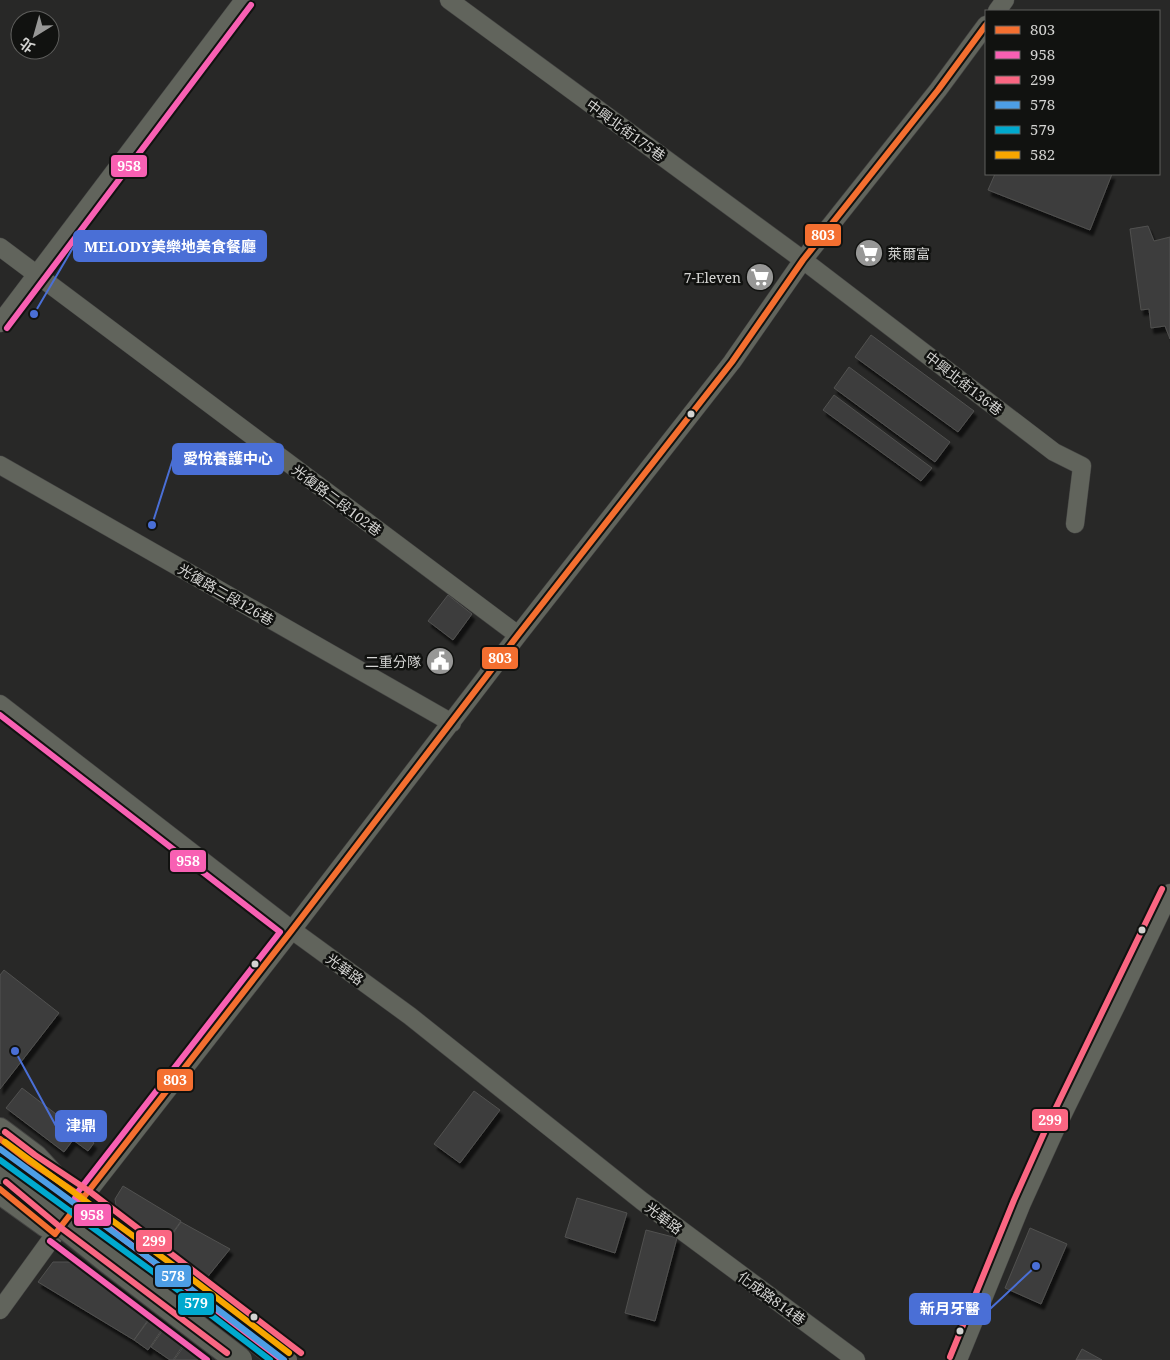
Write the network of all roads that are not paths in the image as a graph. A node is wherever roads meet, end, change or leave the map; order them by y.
1 (244, 0) edge
2 (449, 0) edge
3 (985, 26) edge
4 (0, 247) edge
5 (803, 260) junction
6 (37, 275) junction
7 (0, 323) edge
8 (0, 465) edge
9 (1075, 524) dead end
10 (518, 635) junction
11 (0, 704) edge
12 (452, 723) junction
13 (1170, 893) edge
14 (292, 930) junction
15 (0, 1129) edge
16 (0, 1149) edge
17 (0, 1154) edge
18 (0, 1174) edge
19 (0, 1194) edge
20 (84, 1198) junction
21 (55, 1234) junction
22 (688, 1237) joint
23 (0, 1310) edge
24 (222, 1360) edge
25 (239, 1360) edge
26 (261, 1360) edge
27 (284, 1360) edge
28 (296, 1360) edge
29 (856, 1360) edge
30 (958, 1360) edge

1 - 6 street
2 - 5 street, 中興北街175巷
3 - 5 street
4 - 6 street, 光復路二段102巷
5 - 9 street, 中興北街136巷
5 - 10 street
6 - 7 street
6 - 10 street, 光復路二段102巷
8 - 12 street, 光復路二段126巷
10 - 12 street
11 - 14 street, 光華路
12 - 14 street
13 - 30 street
14 - 20 street
14 - 22 street, 光華路
15 - 20 main road
16 - 27 highway, bridge
17 - 26 highway
18 - 25 highway, bridge
19 - 21 main road
20 - 21 street
20 - 28 main road
21 - 23 street
21 - 24 main road
22 - 29 street, 化成路814巷

